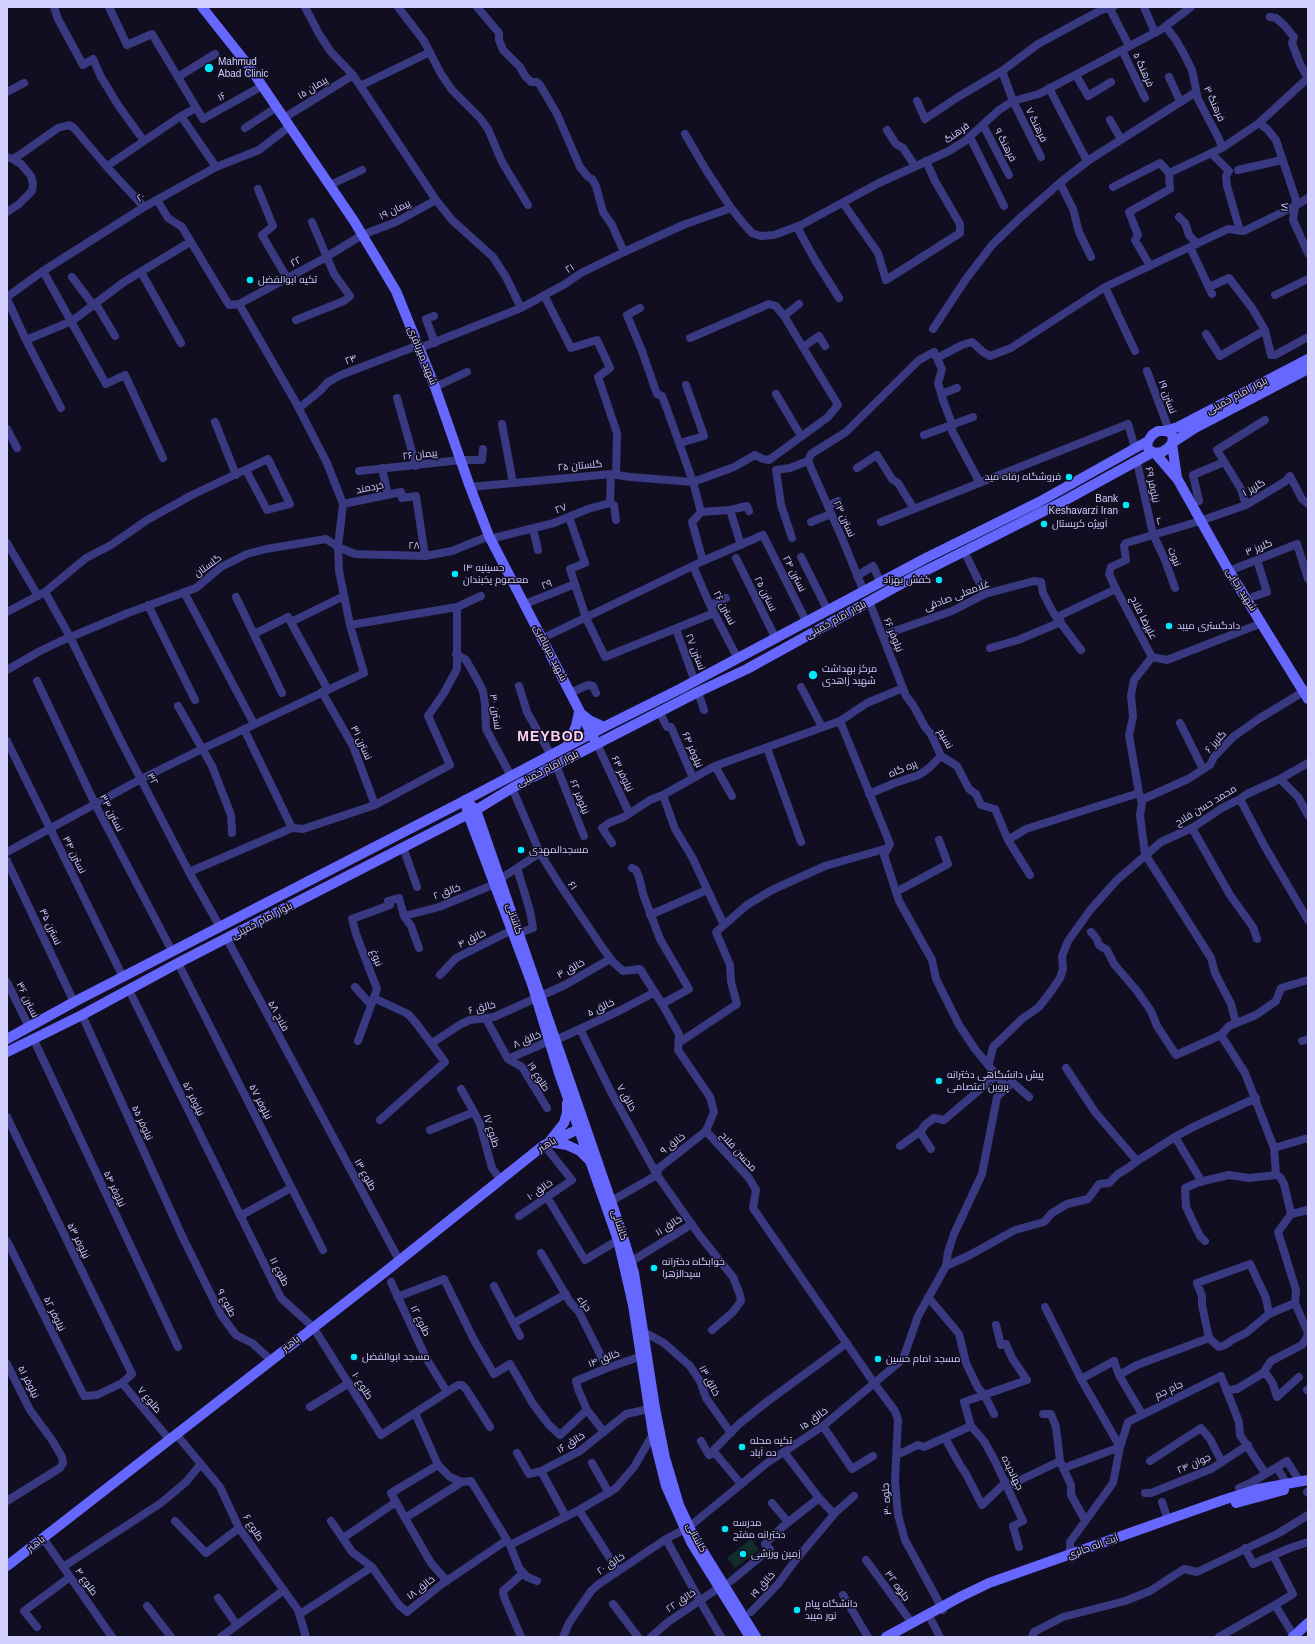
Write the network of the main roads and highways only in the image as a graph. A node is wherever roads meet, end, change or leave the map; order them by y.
1 (202, 7) edge
2 (1308, 359) edge
3 (1308, 369) edge
4 (1167, 430) junction
5 (1148, 441) junction
6 (1172, 443) junction
7 (1154, 452) junction
8 (1178, 480) junction
9 (1307, 693) edge
10 (579, 712) junction
11 (604, 727) junction
12 (591, 734) junction
13 (597, 744) junction
14 (567, 746) junction
15 (465, 800) junction
16 (472, 812) junction
17 (268, 902) junction
18 (275, 914) junction
19 (7, 1039) edge
20 (552, 1041) junction
21 (7, 1052) edge
22 (571, 1086) junction
23 (567, 1096) junction
24 (579, 1129) junction
25 (547, 1144) junction
26 (590, 1161) junction
27 (600, 1171) junction
28 (609, 1203) junction
29 (627, 1263) junction
30 (644, 1355) junction
31 (1306, 1487) edge
32 (1071, 1557) junction
33 (7, 1566) edge
34 (724, 1585) junction
35 (929, 1616) junction
36 (1308, 1623) edge
37 (1293, 1636) edge
38 (750, 1637) edge
39 (756, 1637) edge
40 (886, 1637) edge
41 (894, 1637) edge

1 - 10 main road, شهید میرباقری
2 - 4 main road, بلوار امام خمینی
3 - 6 main road, بلوار امام خمینی
4 - 5 main road
4 - 6 main road
5 - 7 main road
5 - 11 main road, بلوار امام خمینی
6 - 7 main road
6 - 8 main road
7 - 8 main road
7 - 13 main road, بلوار امام خمینی
8 - 9 main road, شهید رجایی
10 - 11 main road
10 - 12 main road, شهید میرباقری
10 - 14 main road
11 - 12 main road, بلوار امام خمینی
12 - 13 main road, شهید میرباقری
12 - 14 main road, بلوار امام خمینی
13 - 16 main road, بلوار امام خمینی
14 - 15 main road, بلوار امام خمینی
15 - 16 main road
15 - 17 main road, بلوار امام خمینی
16 - 18 main road, بلوار امام خمینی
16 - 20 main road, کاشانی
17 - 18 main road
17 - 19 main road, بلوار امام خمینی
18 - 21 main road, بلوار امام خمینی
20 - 22 main road, کاشانی
20 - 23 main road, کاشانی
22 - 23 main road
22 - 27 main road, کاشانی
23 - 24 main road, کاشانی
23 - 25 main road
24 - 25 main road, باهنر
24 - 26 main road, کاشانی
25 - 26 main road
25 - 33 main road, باهنر
26 - 27 main road
26 - 28 main road, کاشانی
27 - 28 main road, کاشانی
28 - 29 main road, کاشانی
28 - 29 main road, کاشانی
29 - 30 main road, کاشانی
29 - 30 main road, کاشانی
30 - 34 main road, کاشانی
31 - 32 main road, آیت اله حائری
31 - 32 main road, آیت اله حائری
32 - 35 main road, آیت اله حائری
34 - 38 main road, کاشانی
34 - 39 main road, کاشانی
35 - 40 main road, آیت اله حائری
35 - 41 main road, آیت اله حائری
36 - 37 main road

